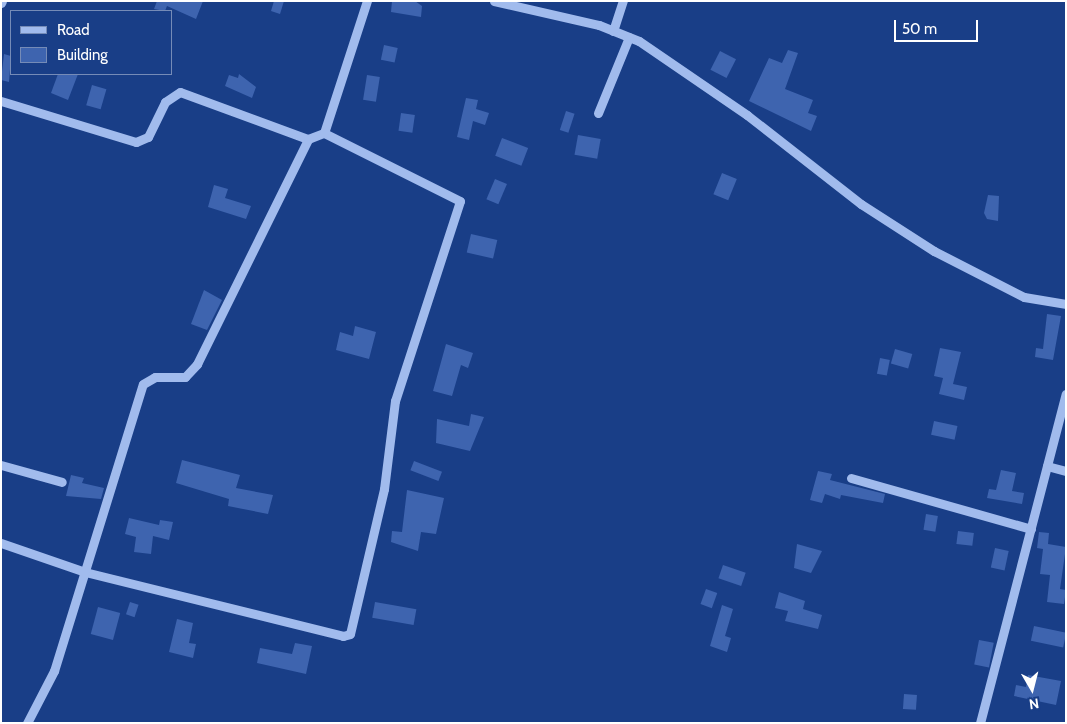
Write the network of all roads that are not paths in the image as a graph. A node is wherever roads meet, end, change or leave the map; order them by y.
1 (367, 1) edge
2 (494, 1) edge
3 (623, 1) edge
4 (613, 31) junction
5 (629, 37) junction
6 (1, 101) edge
7 (598, 113) dead end
8 (324, 133) junction
9 (308, 139) junction
10 (1066, 304) edge
11 (1066, 394) edge
12 (1, 465) edge
13 (1048, 466) junction
14 (1066, 471) edge
15 (851, 478) dead end
16 (62, 482) dead end
17 (1031, 529) junction
18 (1, 543) edge
19 (85, 572) junction
20 (27, 723) edge
21 (980, 723) edge

1 - 8 street
2 - 4 street
3 - 4 street
4 - 5 street
5 - 7 street
5 - 10 street
6 - 9 street
8 - 9 street
8 - 19 street
9 - 19 street
11 - 13 street
12 - 16 street
13 - 14 street
13 - 17 street
15 - 17 street
17 - 21 street
18 - 19 street
19 - 20 street

